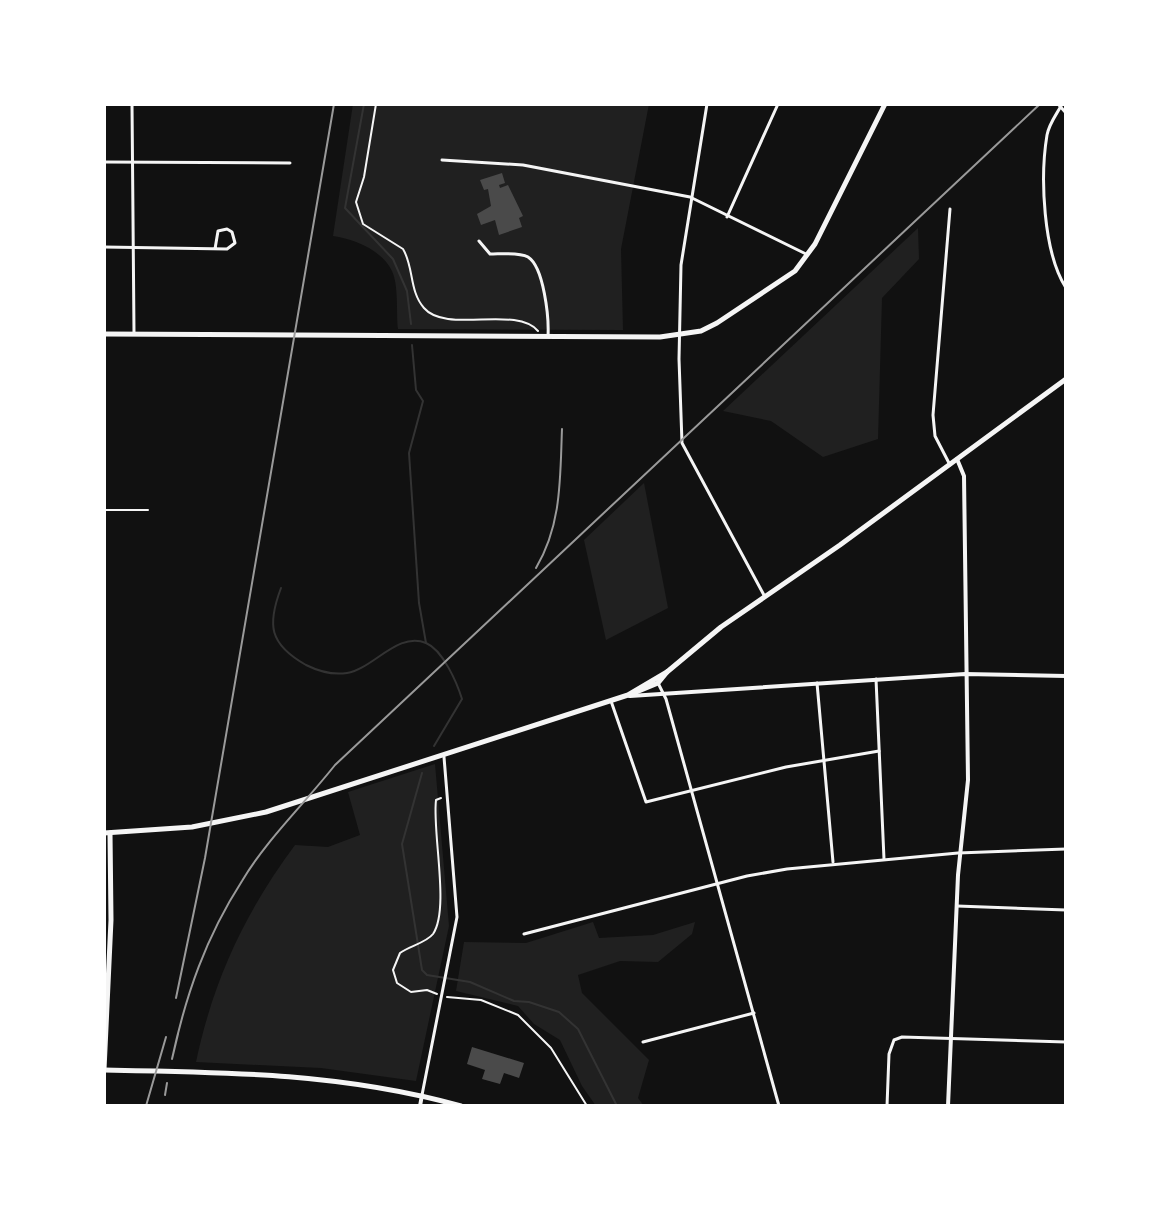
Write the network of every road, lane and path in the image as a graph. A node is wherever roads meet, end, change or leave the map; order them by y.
1 (132, 104) edge
2 (376, 104) edge
3 (707, 104) edge
4 (778, 104) edge
5 (885, 104) edge
6 (1060, 105) edge
7 (1066, 113) edge
8 (442, 160) dead end
9 (104, 162) edge
10 (134, 162) junction
11 (290, 163) dead end
12 (690, 197) junction
13 (950, 209) dead end
14 (727, 217) junction
15 (479, 241) dead end
16 (104, 247) edge
17 (135, 247) junction
18 (215, 249) junction
19 (808, 256) junction
20 (1066, 288) edge
21 (104, 334) edge
22 (134, 334) junction
23 (538, 335) junction
24 (679, 335) junction
25 (548, 336) junction
26 (1066, 379) edge
27 (957, 459) junction
28 (950, 465) junction
29 (104, 510) edge
30 (148, 510) dead end
31 (765, 597) junction
32 (965, 674) junction
33 (1066, 676) edge
34 (876, 679) junction
35 (656, 680) junction
36 (817, 683) junction
37 (663, 692) junction
38 (628, 695) junction
39 (611, 701) junction
40 (879, 751) junction
41 (444, 757) junction
42 (823, 759) junction
43 (690, 793) junction
44 (441, 798) dead end
45 (107, 833) edge
46 (1066, 849) edge
47 (960, 853) junction
48 (884, 859) junction
49 (833, 864) junction
50 (716, 885) junction
51 (957, 906) junction
52 (1066, 910) edge
53 (524, 934) dead end
54 (754, 1013) junction
55 (950, 1038) junction
56 (643, 1042) dead end
57 (1066, 1042) edge
58 (104, 1070) edge
59 (104, 1077) edge
60 (422, 1095) junction
61 (420, 1106) edge
62 (461, 1106) edge
63 (587, 1106) edge
64 (779, 1106) edge
65 (887, 1106) edge
66 (948, 1106) edge

1 - 10 street
2 - 23 path
3 - 12 street
4 - 14 street
5 - 19 main road
6 - 7 street
6 - 20 street
8 - 12 street
9 - 10 street
10 - 11 street
10 - 17 street
12 - 14 street
12 - 24 street
13 - 28 street
14 - 19 street
15 - 25 street
16 - 17 street
17 - 18 street
17 - 22 street
18 - 18 street
19 - 24 main road
21 - 22 main road
22 - 23 main road
23 - 25 main road
24 - 25 main road
24 - 31 street
26 - 27 main road
27 - 28 main road
27 - 32 street
28 - 31 main road
29 - 30 lane
31 - 35 main road
32 - 33 street
32 - 34 street
32 - 47 street
34 - 36 street
34 - 40 street
35 - 37 street
35 - 38 main road
36 - 37 street
36 - 42 street
37 - 38 street
37 - 43 street
38 - 39 main road
39 - 41 main road
39 - 43 street
40 - 42 street
40 - 48 street
41 - 45 main road
41 - 60 street
42 - 43 street
42 - 49 street
43 - 50 street
44 - 63 path
45 - 58 main road
46 - 47 street
47 - 48 street
47 - 51 street
48 - 49 street
49 - 50 street
50 - 53 street
50 - 54 street
51 - 52 street
51 - 55 street
54 - 56 street
54 - 64 street
55 - 57 street
55 - 65 street
55 - 66 street
58 - 59 street
58 - 60 main road
60 - 61 street
60 - 62 main road

